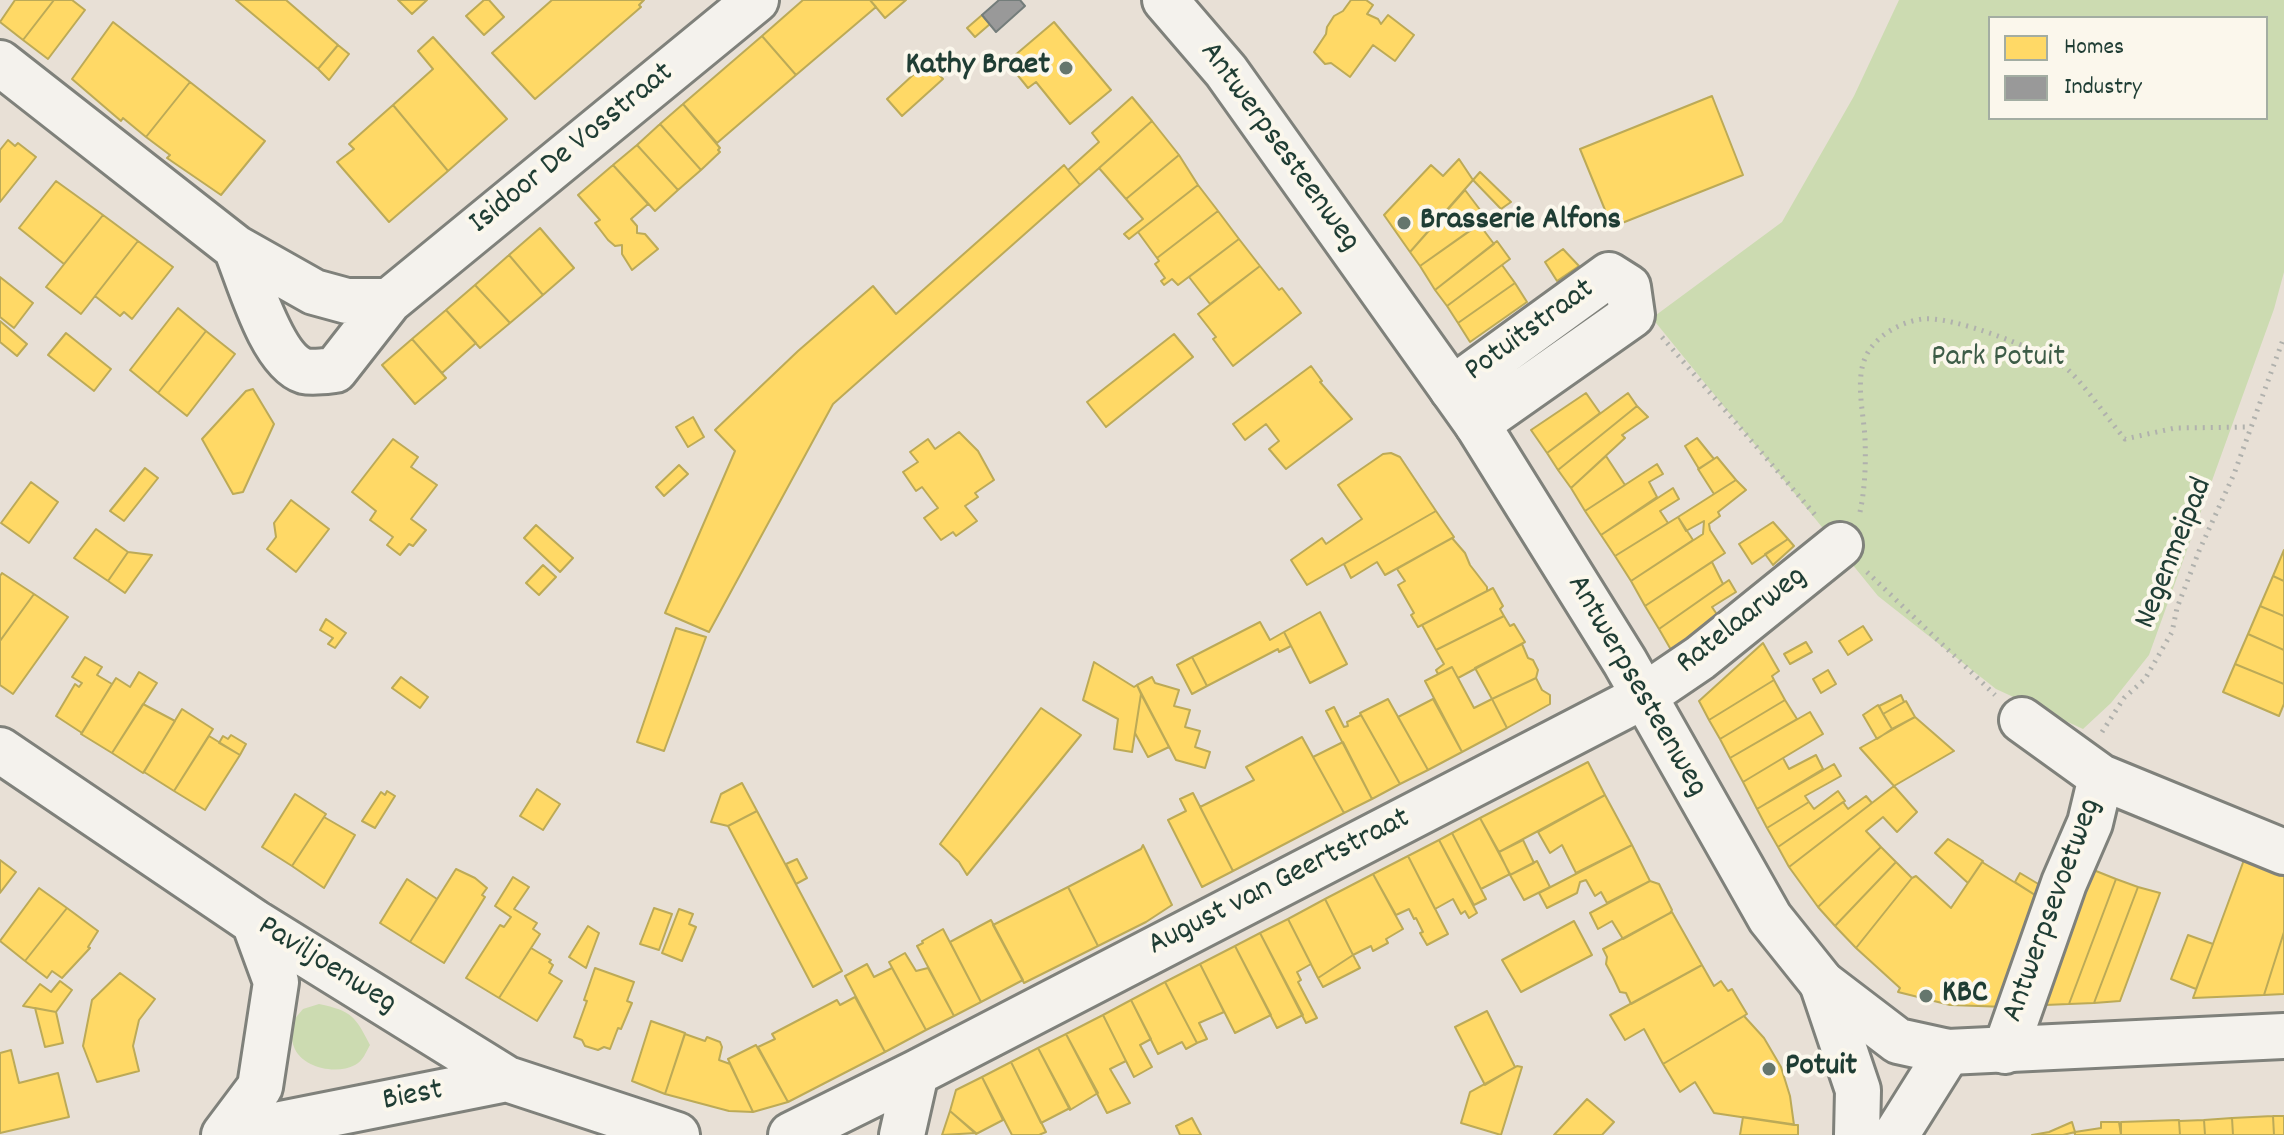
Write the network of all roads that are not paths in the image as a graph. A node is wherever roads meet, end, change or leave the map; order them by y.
1 (756, 0) edge
2 (1165, 0) edge
3 (0, 63) edge
4 (236, 248) junction
5 (389, 301) junction
6 (1452, 389) junction
7 (1477, 424) junction
8 (1845, 550) road end
9 (1644, 696) junction
10 (2022, 720) road end
11 (0, 750) edge
12 (2101, 777) junction
13 (2284, 852) edge
14 (254, 922) junction
15 (1822, 983) junction
16 (2284, 1036) edge
17 (2005, 1051) junction
18 (1948, 1052) junction
19 (916, 1073) junction
20 (507, 1079) junction
21 (224, 1135) edge
22 (677, 1135) edge
23 (791, 1135) edge
24 (902, 1135) edge
25 (1857, 1135) edge
26 (1896, 1135) edge

1 - 5 street, Isidoor De Vosstraat
2 - 6 street, Antwerpsesteenweg
3 - 4 street
4 - 5 street
4 - 5 street, Isidoor De Vosstraat
6 - 7 street, Antwerpsesteenweg
6 - 7 street, Potuitstraat
7 - 9 street, Antwerpsesteenweg
8 - 9 street, Ratelaarweg
9 - 15 street, Antwerpsesteenweg
9 - 19 street, August van Geertstraat
10 - 12 street
11 - 14 street, Paviljoenweg
12 - 13 street, Antwerpsevoetweg
12 - 17 street, Antwerpsevoetweg
14 - 20 street, Paviljoenweg
14 - 21 street, Biest
15 - 18 street, Antwerpsesteenweg
15 - 25 street
16 - 17 street, Antwerpsesteenweg
17 - 18 street, Antwerpsesteenweg
18 - 26 street
19 - 23 street, August van Geertstraat
19 - 24 street
20 - 21 street, Biest
20 - 22 street, Paviljoenweg

